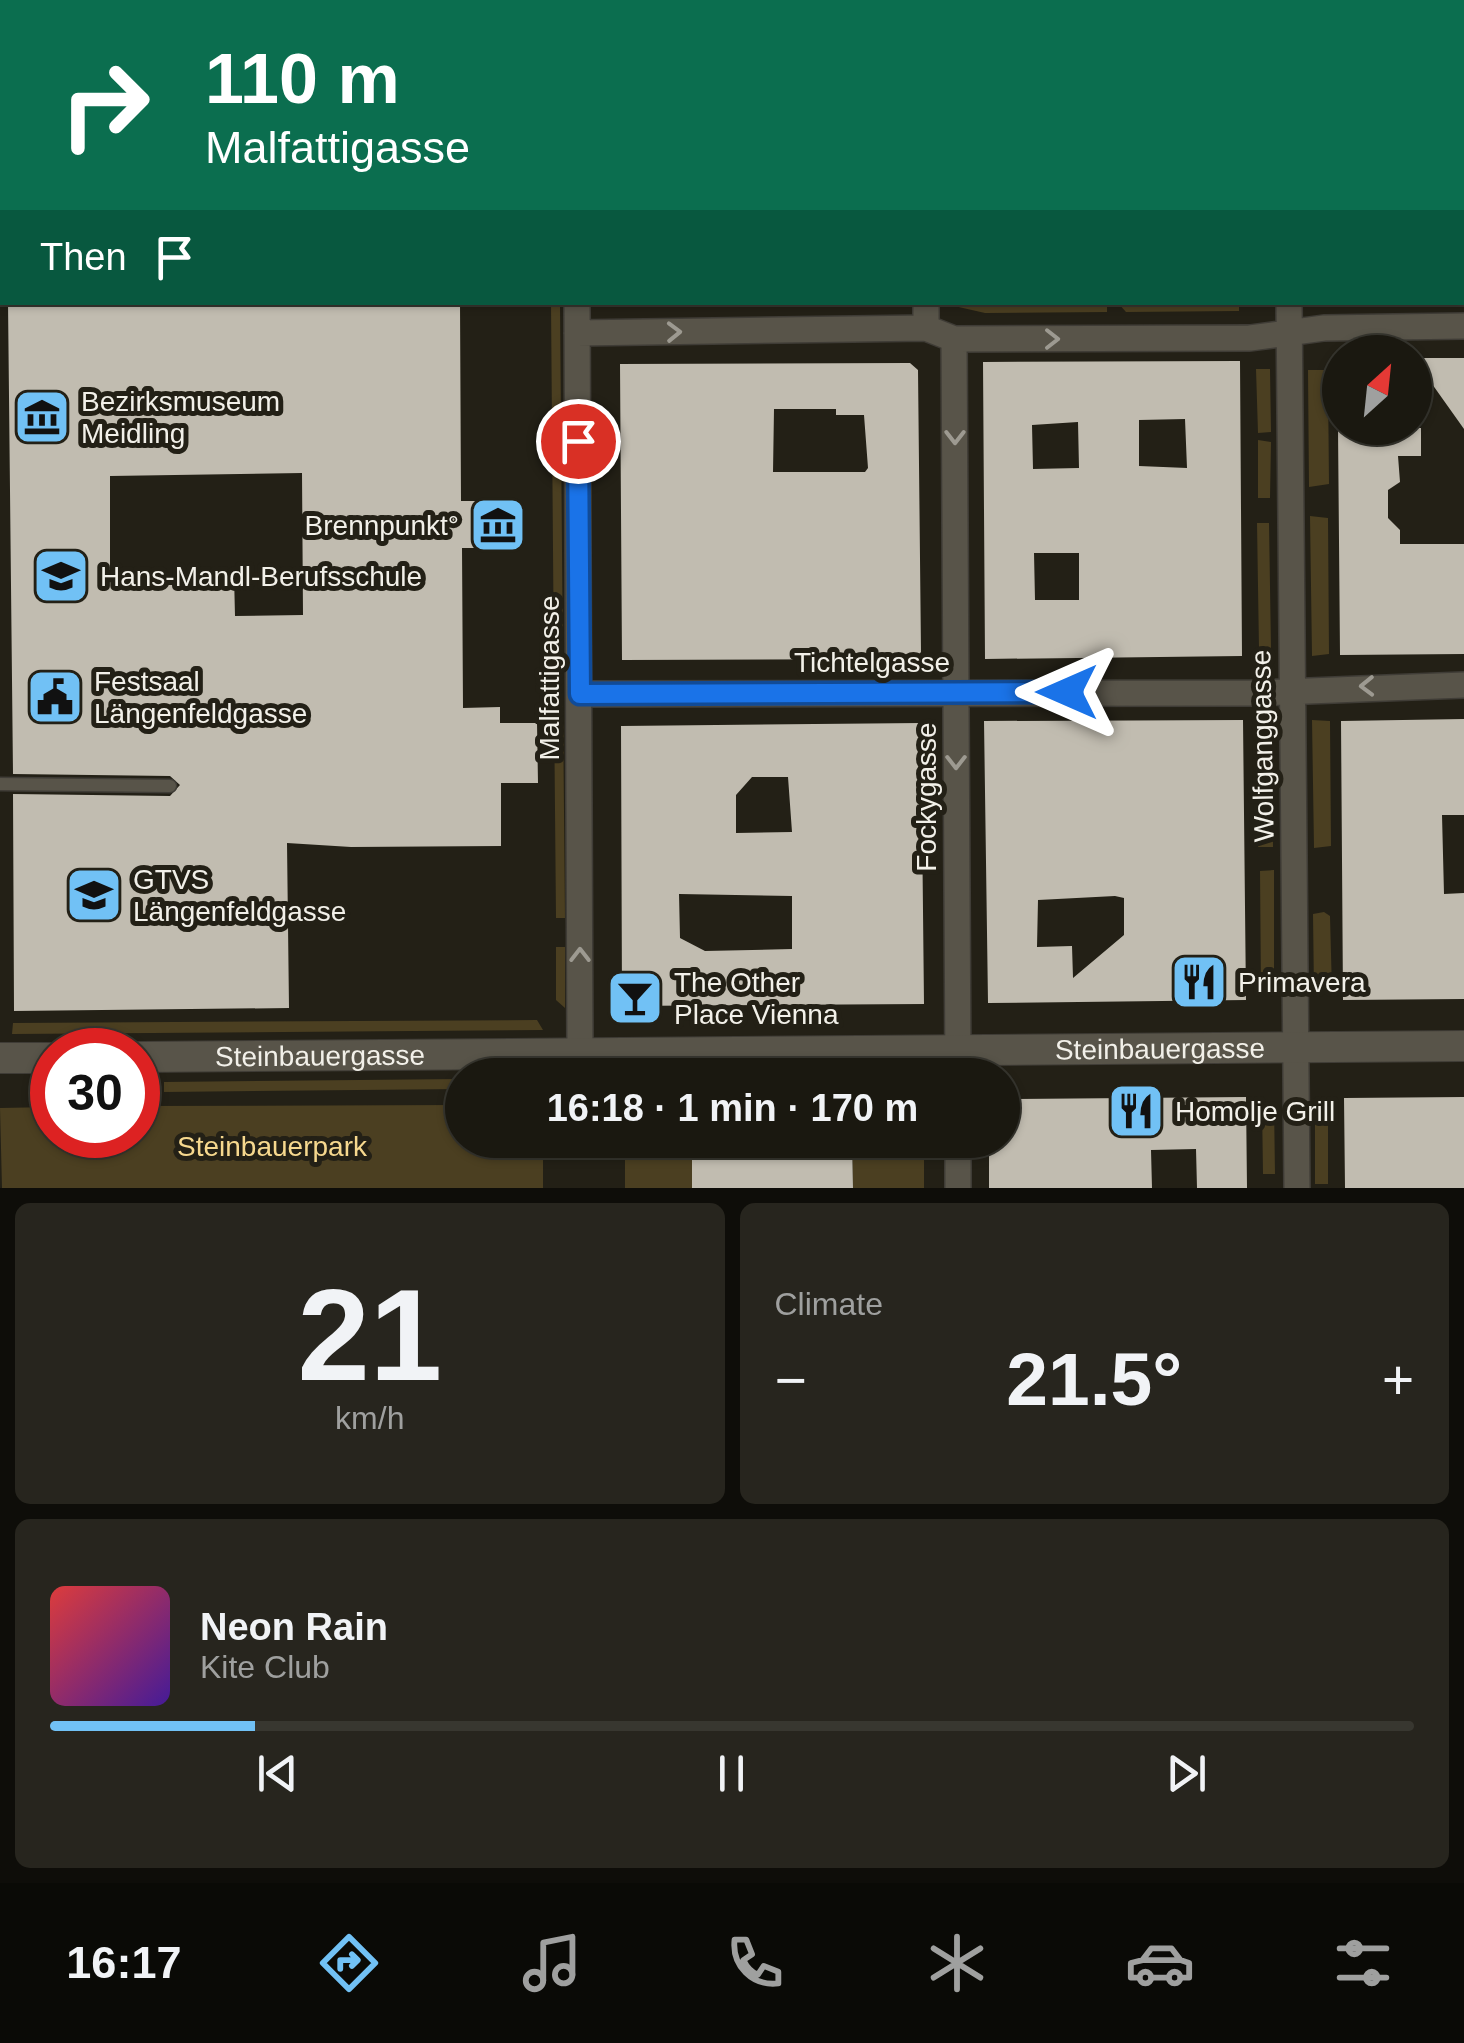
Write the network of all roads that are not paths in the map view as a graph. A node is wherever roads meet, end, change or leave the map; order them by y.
1 (576, 305) edge
2 (1289, 305) edge
3 (926, 315) edge
4 (1464, 326) edge
5 (1289, 332) junction
6 (577, 333) junction
7 (954, 339) junction
8 (1464, 686) edge
9 (1291, 689) junction
10 (956, 691) junction
11 (580, 694) junction
12 (0, 784) edge
13 (170, 786) dead end
14 (1464, 1046) edge
15 (1296, 1048) junction
16 (580, 1053) junction
17 (160, 1057) edge
18 (0, 1058) edge
19 (30, 1058) edge
20 (790, 1058) edge
21 (958, 1058) edge
22 (1020, 1059) edge
23 (958, 1158) edge
24 (958, 1188) edge
25 (1298, 1188) edge

1 - 6 street, Malfattigasse
2 - 5 street, Wolfganggasse
6 -> 3 street
3 - 7 street
4 - 5 street
7 -> 5 street
5 - 9 street, Wolfganggasse
6 - 11 street, Malfattigasse
7 -> 10 street, Fockygasse
8 -> 9 street, Tichtelgasse
9 - 10 street, Tichtelgasse
9 - 15 street, Wolfganggasse
10 - 11 street, Tichtelgasse
10 -> 21 street, Fockygasse
16 -> 11 street, Malfattigasse
12 - 13 lane
14 - 15 street, Steinbauergasse
15 - 22 street, Steinbauergasse
15 - 25 street, Wolfganggasse
16 - 17 street, Steinbauergasse
16 - 20 street, Steinbauergasse
18 - 19 street
23 - 24 street

